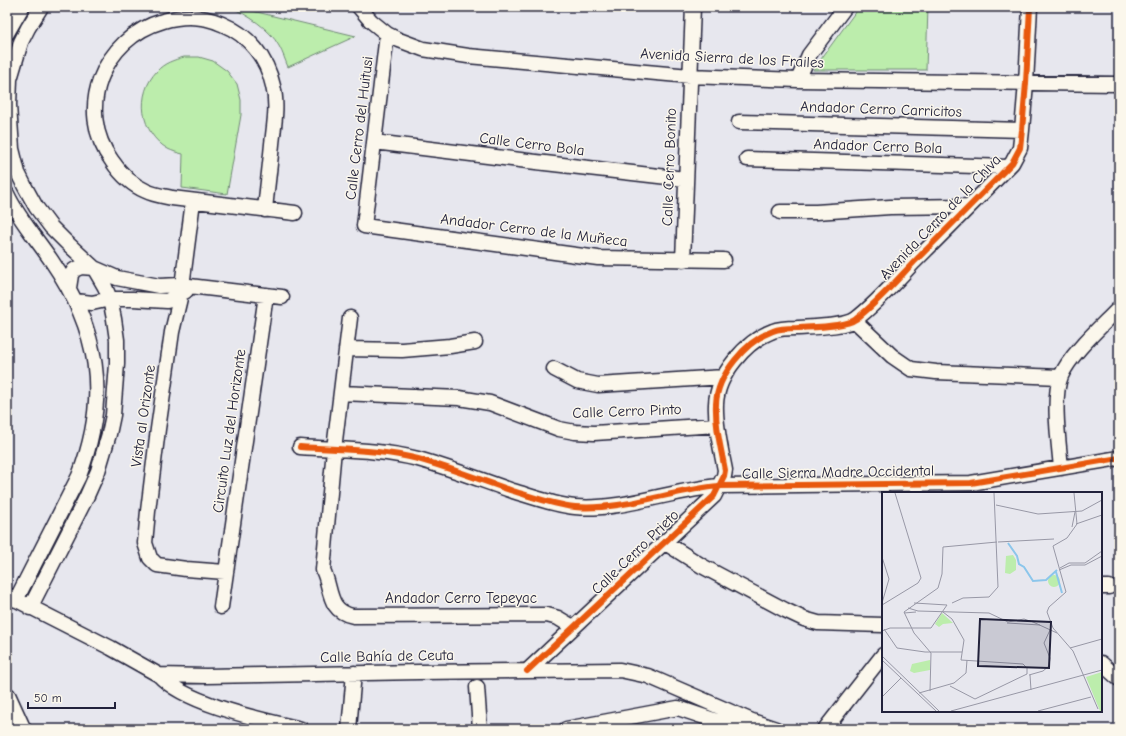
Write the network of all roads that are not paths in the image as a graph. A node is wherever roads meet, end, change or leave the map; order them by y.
1 (22, 7) edge
2 (41, 7) edge
3 (359, 7) edge
4 (693, 7) edge
5 (845, 7) edge
6 (1030, 7) edge
7 (7, 33) edge
8 (387, 34) junction
9 (690, 76) junction
10 (798, 80) junction
11 (1026, 83) junction
12 (1119, 84) edge
13 (739, 122) dead end
14 (1022, 130) junction
15 (374, 142) junction
16 (747, 159) dead end
17 (1008, 167) junction
18 (685, 179) junction
19 (7, 194) edge
20 (193, 201) junction
21 (969, 206) junction
22 (265, 210) junction
23 (780, 212) dead end
24 (295, 213) dead end
25 (364, 226) joint
26 (683, 260) junction
27 (724, 260) dead end
28 (94, 268) junction
29 (69, 288) junction
30 (186, 288) junction
31 (266, 296) junction
32 (282, 297) dead end
33 (110, 299) junction
34 (76, 301) junction
35 (1119, 308) edge
36 (350, 318) dead end
37 (857, 318) junction
38 (475, 342) dead end
39 (346, 349) junction
40 (554, 369) dead end
41 (724, 377) junction
42 (1060, 377) junction
43 (341, 393) junction
44 (717, 425) junction
45 (300, 447) dead end
46 (334, 449) junction
47 (1119, 458) edge
48 (1061, 468) junction
49 (719, 486) junction
50 (972, 488) edge
51 (664, 542) junction
52 (225, 572) junction
53 (11, 598) edge
54 (220, 607) dead end
55 (30, 608) junction
56 (882, 625) edge
57 (573, 627) junction
58 (882, 656) edge
59 (1102, 664) edge
60 (527, 672) junction
61 (354, 673) junction
62 (159, 675) junction
63 (1119, 679) edge
64 (477, 687) dead end
65 (7, 696) edge
66 (22, 729) edge
67 (301, 729) edge
68 (349, 729) edge
69 (480, 729) edge
70 (566, 729) edge
71 (740, 729) edge
72 (776, 729) edge
73 (825, 729) edge

1 - 7 street
2 - 28 street
3 - 8 street, Avenida Sierra de los Frailes
4 - 9 street, Calle Cerro Bonito
5 - 10 street
6 - 11 street, Avenida Cerro de la Chiva
8 - 9 street, Avenida Sierra de los Frailes
8 - 15 street, Calle Cerro del Huitusi
9 - 10 street, Avenida Sierra de los Frailes
9 - 18 street, Calle Cerro Bonito
10 - 11 street, Avenida Sierra de los Frailes
11 - 12 street, Avenida Sierra de los Frailes
11 - 14 street, Avenida Cerro de la Chiva
13 - 14 street, Andador Cerro Carricitos
14 - 17 street, Avenida Cerro de la Chiva
15 - 18 street, Calle Cerro Bola
15 - 25 street, Calle Cerro del Huitusi
16 - 17 street, Andador Cerro Bola
17 - 21 street, Avenida Cerro de la Chiva
18 - 26 street, Calle Cerro Bonito
19 - 29 street
20 - 22 street
20 - 22 street
20 - 30 street, Vista al Orizonte
21 - 23 street
21 - 37 street, Avenida Cerro de la Chiva
22 - 24 street
25 - 26 street, Andador Cerro de la Muñeca
26 - 27 street, Andador Cerro de la Muñeca
28 - 29 street
28 - 30 street
28 - 33 street
29 - 34 street
30 - 31 street
30 - 33 street
30 - 52 street, Vista al Orizonte
31 - 32 street
31 - 52 street, Circuito Luz del Horizonte
33 - 34 street
33 - 55 street
34 - 53 street
35 - 42 street
36 - 39 street
37 - 41 street, Calle Cerro Prieto
37 - 42 street
38 - 39 street
39 - 43 street
40 - 41 street
41 - 44 street, Calle Cerro Prieto
42 - 48 street
43 - 44 street, Calle Cerro Pinto
43 - 46 street
44 - 49 street, Calle Cerro Prieto
45 - 46 street, Calle Sierra Madre Occidental
46 - 49 street, Calle Sierra Madre Occidental
46 - 57 street, Andador Cerro Tepeyac
47 - 48 street, Calle Sierra Madre Occidental
48 - 50 street, Calle Sierra Madre Occidental
49 - 50 street, Calle Sierra Madre Occidental
49 - 51 street, Calle Cerro Prieto
51 - 56 street
51 - 57 street, Calle Cerro Prieto
52 - 54 street, Circuito Luz del Horizonte
53 - 55 street, Calle Bahía de Ceuta
55 - 62 street, Calle Bahía de Ceuta
57 - 60 street, Calle Cerro Prieto
58 - 73 street
59 - 63 street
60 - 61 street, Calle Bahía de Ceuta
60 - 72 street, Calle Bahía de Ceuta
61 - 62 street, Calle Bahía de Ceuta
61 - 68 street
62 - 67 street
64 - 69 street
65 - 66 main road
70 - 71 street

